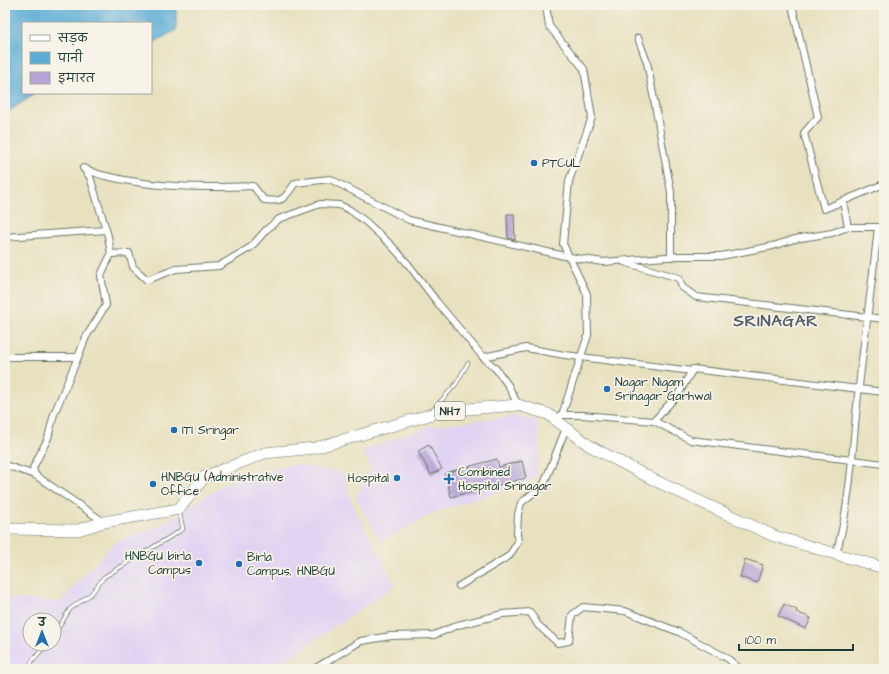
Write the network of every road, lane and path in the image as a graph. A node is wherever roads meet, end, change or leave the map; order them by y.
1 (546, 5) edge
2 (792, 5) edge
3 (638, 38) dead end
4 (884, 184) edge
5 (843, 201) junction
6 (848, 227) junction
7 (881, 227) edge
8 (106, 230) junction
9 (5, 237) edge
10 (112, 254) junction
11 (570, 257) junction
12 (671, 257) junction
13 (619, 261) junction
14 (868, 317) junction
15 (884, 319) edge
16 (5, 357) edge
17 (78, 357) junction
18 (483, 357) junction
19 (581, 357) junction
20 (468, 363) dead end
21 (692, 370) junction
22 (859, 389) junction
23 (884, 392) edge
24 (518, 405) junction
25 (548, 414) junction
26 (562, 414) junction
27 (427, 416) junction
28 (654, 421) junction
29 (566, 428) junction
30 (851, 460) junction
31 (5, 464) edge
32 (884, 464) edge
33 (35, 476) junction
34 (179, 509) junction
35 (104, 522) junction
36 (5, 529) edge
37 (836, 554) junction
38 (884, 568) edge
39 (459, 586) dead end
40 (62, 622) edge
41 (40, 652) edge
42 (29, 669) edge
43 (314, 669) edge
44 (740, 669) edge

1 - 11 street
2 - 5 street
3 - 12 street
4 - 5 street
5 - 6 street
6 - 7 street
6 - 12 street
7 - 14 street
8 - 9 street
8 - 10 street
8 - 11 street
10 - 17 street
10 - 18 street
11 - 13 street
11 - 19 street
12 - 13 street
13 - 14 street
14 - 15 street
14 - 22 street
16 - 17 street
17 - 33 street
18 - 19 street
18 - 24 street
19 - 21 street
19 - 26 street
20 - 27 lane
21 - 22 street
21 - 28 street
22 - 23 street
22 - 30 street
24 - 25 highway, NH7
24 - 27 highway, NH7
25 - 26 street
25 - 29 highway, NH7
26 - 28 street
27 - 34 highway, NH7
28 - 30 street
29 - 37 highway, NH7
29 - 39 street
30 - 32 street
30 - 37 street
31 - 33 street
33 - 35 street
34 - 35 highway
34 - 40 lane
35 - 36 highway
37 - 38 highway, NH7
41 - 42 lane
43 - 44 street

